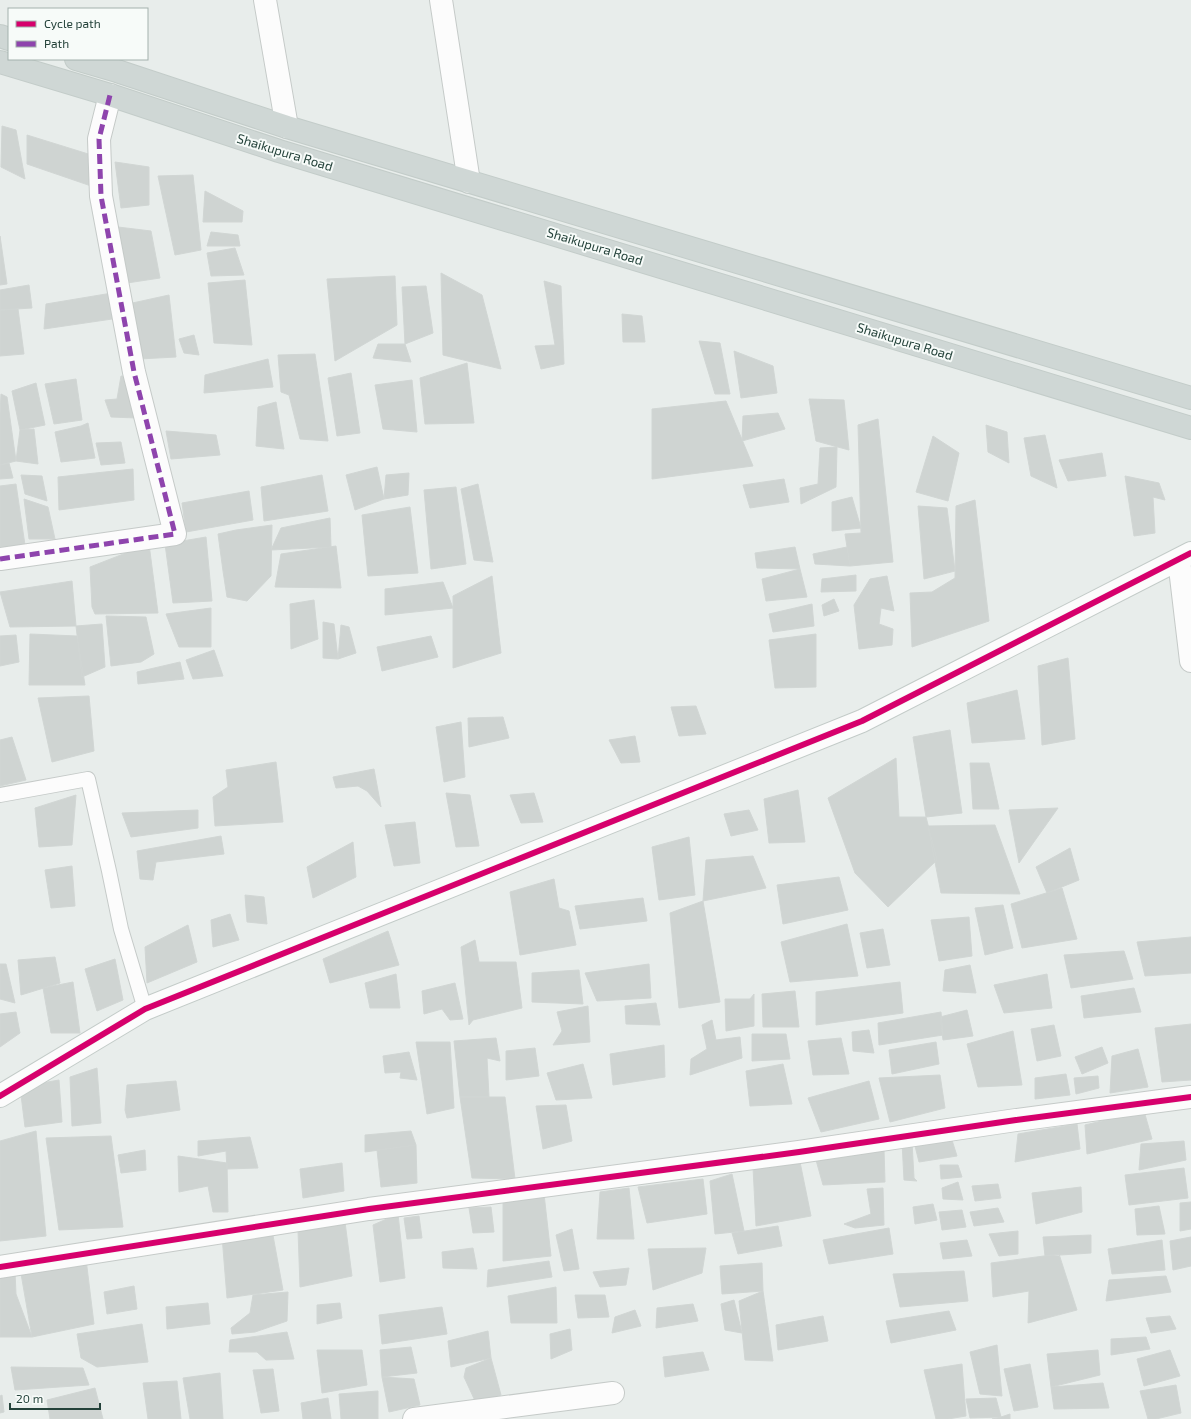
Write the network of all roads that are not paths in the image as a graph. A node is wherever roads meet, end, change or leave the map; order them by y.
1 (265, 0) edge
2 (441, 0) edge
3 (79, 60) edge
4 (0, 62) edge
5 (110, 95) junction
6 (286, 127) junction
7 (469, 182) junction
8 (1191, 398) edge
9 (1191, 428) edge
10 (1185, 557) edge
11 (0, 559) edge
12 (1191, 661) edge
13 (0, 795) edge
14 (145, 1009) junction
15 (0, 1096) edge
16 (1191, 1097) edge
17 (0, 1267) edge
18 (613, 1393) dead end
19 (414, 1419) edge

1 - 6 street
2 - 7 street
3 - 6 main road, Shaikupura Road
4 - 5 main road, Shaikupura Road
5 - 9 main road, Shaikupura Road
5 - 11 street
6 - 7 main road, Shaikupura Road
7 - 8 main road, Shaikupura Road
10 - 12 street
10 - 14 street
13 - 14 lane
14 - 15 street
16 - 17 street
18 - 19 street

